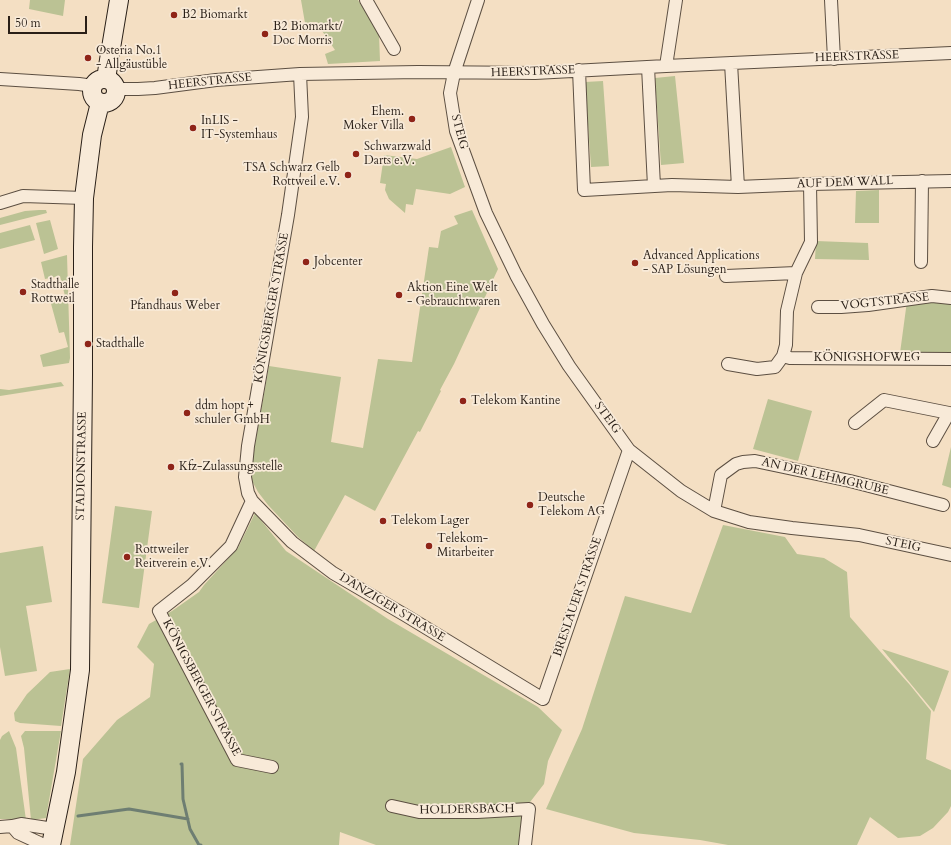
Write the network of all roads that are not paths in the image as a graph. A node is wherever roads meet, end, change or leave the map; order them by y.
1 (119, 0) edge
2 (366, 0) edge
3 (478, 0) edge
4 (676, 0) edge
5 (831, 0) edge
6 (394, 49) dead end
7 (951, 53) edge
8 (834, 59) junction
9 (732, 63) junction
10 (666, 66) junction
11 (648, 67) junction
12 (579, 70) junction
13 (454, 73) junction
14 (300, 74) junction
15 (0, 79) edge
16 (105, 85) junction
17 (951, 180) edge
18 (922, 181) junction
19 (810, 184) junction
20 (654, 186) junction
21 (738, 187) junction
22 (84, 198) junction
23 (0, 203) edge
24 (920, 262) dead end
25 (796, 272) junction
26 (726, 276) dead end
27 (951, 298) edge
28 (818, 307) dead end
29 (783, 356) junction
30 (951, 359) edge
31 (728, 364) dead end
32 (950, 411) edge
33 (855, 423) dead end
34 (932, 441) dead end
35 (629, 450) junction
36 (252, 502) junction
37 (943, 505) dead end
38 (714, 511) junction
39 (951, 555) edge
40 (543, 699) joint
41 (272, 767) dead end
42 (392, 806) dead end
43 (6, 827) edge
44 (52, 837) edge
45 (44, 845) edge
46 (525, 845) edge

1 - 16 street
2 - 6 street
3 - 13 street, STEIG
4 - 10 street
5 - 8 street
7 - 8 street, HEERSTRASSE
8 - 9 street, HEERSTRASSE
9 - 10 street, HEERSTRASSE
9 - 21 street
10 - 11 street, HEERSTRASSE
11 - 12 street, HEERSTRASSE
11 - 20 street
12 - 13 street, HEERSTRASSE
12 - 20 street, AUF DEM WALL
13 - 14 street, HEERSTRASSE
13 - 35 street, STEIG
14 - 16 street, HEERSTRASSE
14 - 36 street, KÖNIGSBERGER STRASSE
15 - 16 street, HEERSTRASSE
16 - 22 street, STADIONSTRASSE
17 - 18 street, AUF DEM WALL
18 - 19 street, AUF DEM WALL
18 - 24 street
19 - 21 street, AUF DEM WALL
19 - 25 street
20 - 21 street, AUF DEM WALL
22 - 23 street
22 - 44 street, STADIONSTRASSE
25 - 26 street
25 - 29 street
27 - 28 street, VOGTSTRASSE
29 - 30 street, KÖNIGSHOFWEG
29 - 31 street
32 - 33 street
32 - 34 street
35 - 38 street, STEIG
35 - 40 street, BRESLAUER STRASSE
36 - 40 street, DANZIGER STRASSE
36 - 41 street, KÖNIGSBERGER STRASSE
37 - 38 street, AN DER LEHMGRUBE
38 - 39 street, STEIG
42 - 46 street, HOLDERSBACH
43 - 44 street, STADIONSTRASSE
43 - 45 street, STADIONSTRASSE

